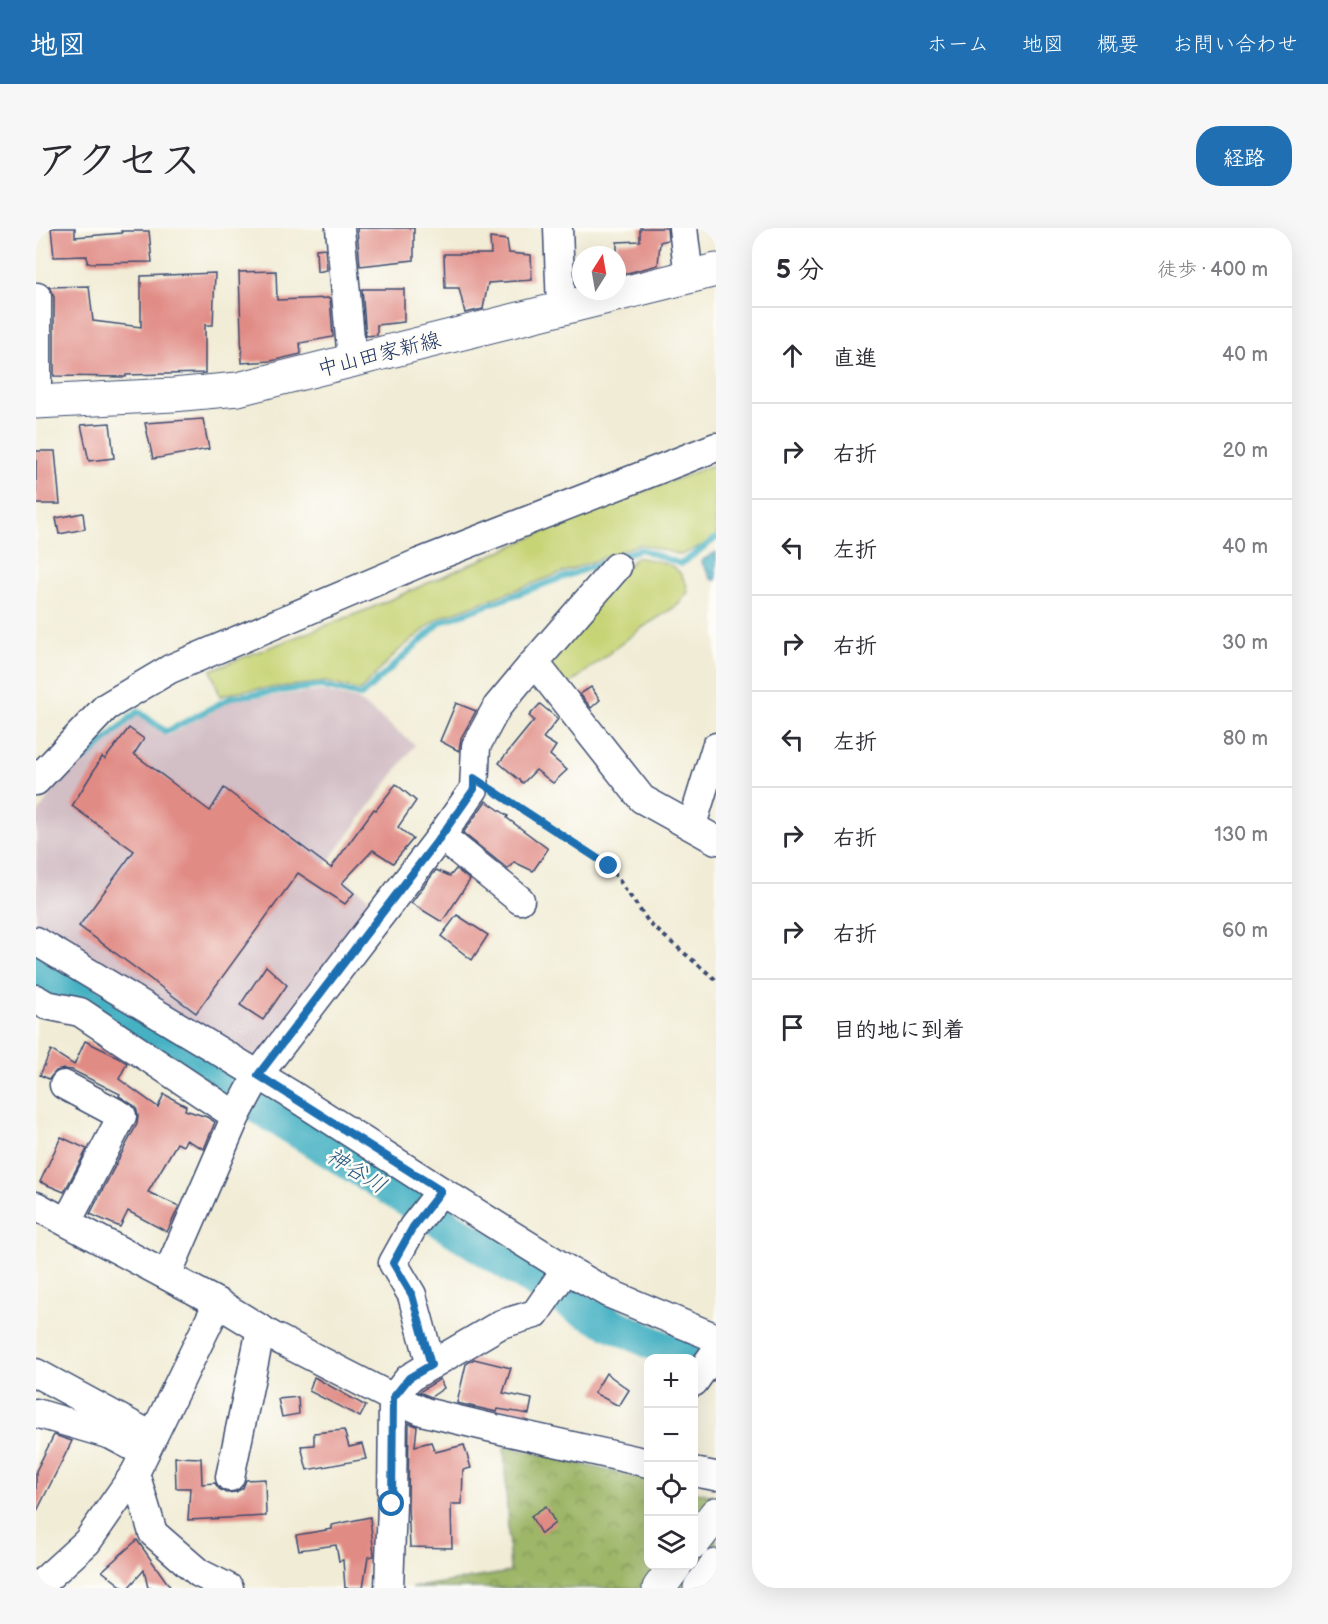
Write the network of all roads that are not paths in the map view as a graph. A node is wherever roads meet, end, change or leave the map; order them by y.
1 (340, 228) edge
2 (558, 228) edge
3 (683, 228) edge
4 (703, 273) edge
5 (37, 297) edge
6 (561, 308) junction
7 (352, 360) junction
8 (37, 402) edge
9 (716, 447) edge
10 (617, 567) dead end
11 (532, 665) junction
12 (716, 747) edge
13 (36, 781) edge
14 (692, 825) junction
15 (441, 836) junction
16 (716, 840) edge
17 (520, 900) dead end
18 (36, 941) edge
19 (36, 999) edge
20 (258, 1075) junction
21 (64, 1085) dead end
22 (236, 1116) junction
23 (441, 1191) junction
24 (36, 1206) edge
25 (67, 1222) junction
26 (564, 1271) junction
27 (167, 1275) junction
28 (218, 1303) junction
29 (261, 1329) junction
30 (716, 1338) edge
31 (716, 1351) edge
32 (431, 1365) junction
33 (36, 1373) edge
34 (698, 1375) edge
35 (393, 1398) junction
36 (36, 1413) edge
37 (144, 1454) junction
38 (644, 1458) edge
39 (230, 1477) dead end
40 (716, 1514) edge
41 (698, 1536) edge
42 (716, 1566) edge
43 (672, 1570) edge
44 (36, 1588) edge
45 (229, 1588) edge
46 (389, 1588) edge
47 (659, 1588) edge
48 (700, 1588) edge

1 - 7 street
2 - 6 street
3 - 4 street
4 - 6 main road, 中山田家新線
5 - 8 street
6 - 7 main road, 中山田家新線
7 - 8 main road, 中山田家新線
9 - 13 street
10 - 11 street
11 - 14 street
11 - 15 street
12 - 14 street
14 - 16 street
15 - 17 street
15 - 20 street
18 - 20 street
19 - 22 street
20 - 22 street
20 - 23 street
21 - 25 street
22 - 27 street
23 - 26 street
23 - 32 street
24 - 25 street
25 - 27 street
26 - 30 street
26 - 32 street
27 - 28 street
28 - 29 street
28 - 37 street
29 - 35 street
29 - 39 street
31 - 34 street
32 - 35 street
33 - 37 street
35 - 38 street
35 - 46 street
36 - 37 street
37 - 44 street
37 - 45 street
40 - 41 main road
42 - 48 main road
43 - 47 main road

